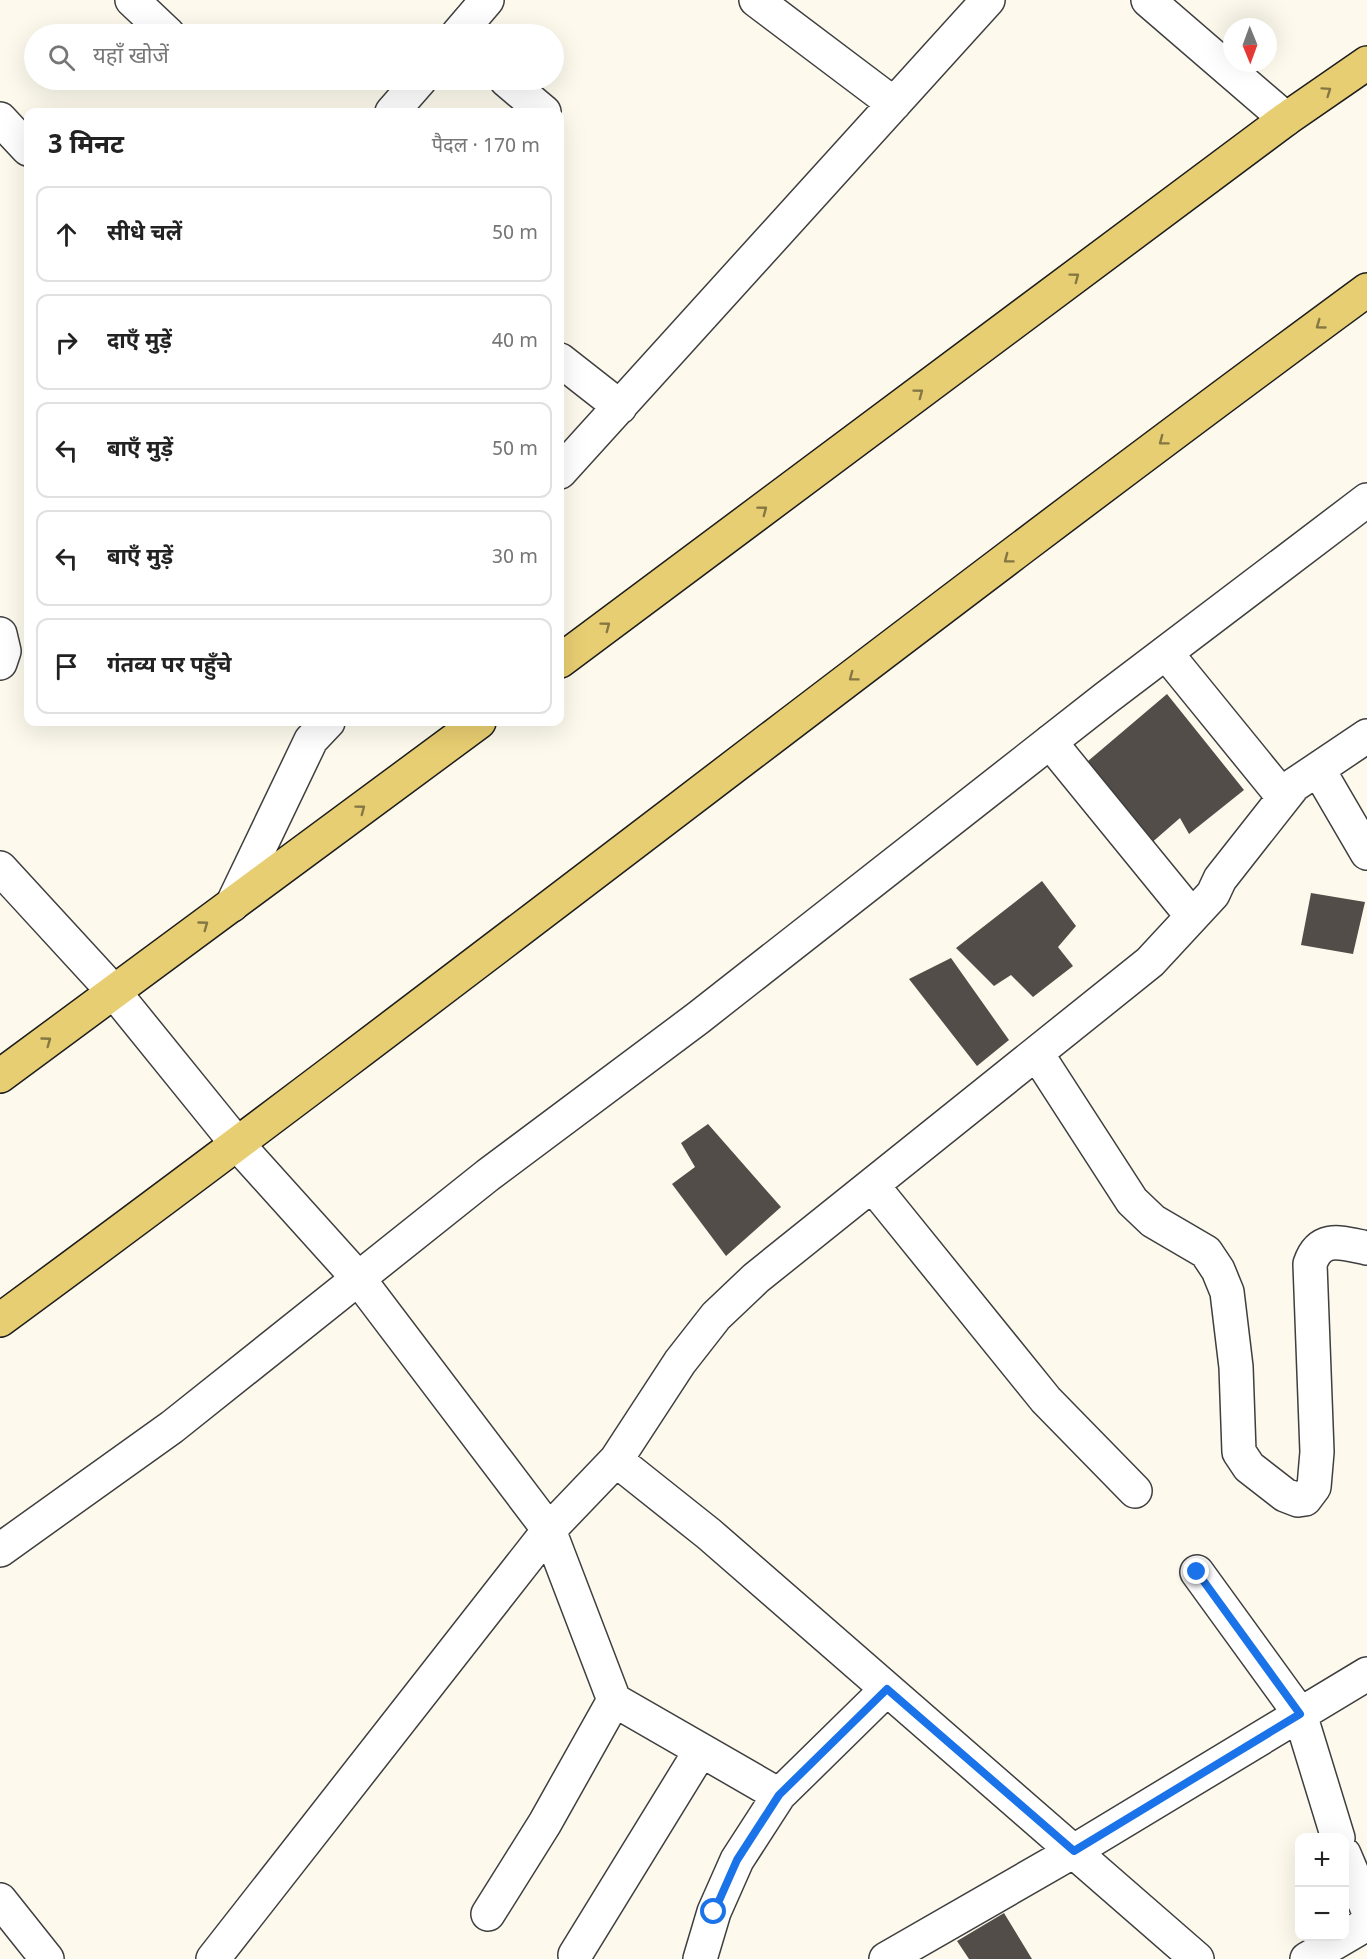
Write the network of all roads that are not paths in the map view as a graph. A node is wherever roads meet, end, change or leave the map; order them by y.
1 (132, 0) edge
2 (487, 0) edge
3 (756, 0) edge
4 (988, 0) edge
5 (1148, 0) edge
6 (157, 24) edge
7 (467, 24) edge
8 (1367, 63) edge
9 (412, 90) edge
10 (518, 90) edge
11 (894, 104) junction
12 (396, 108) edge
13 (539, 108) edge
14 (0, 119) edge
15 (1286, 119) junction
16 (24, 145) edge
17 (1367, 290) edge
18 (564, 363) edge
19 (620, 407) junction
20 (564, 468) edge
21 (1367, 500) edge
22 (0, 634) edge
23 (1166, 653) junction
24 (564, 658) edge
25 (0, 663) edge
26 (324, 726) edge
27 (474, 726) edge
28 (1367, 736) edge
29 (1050, 742) junction
30 (1318, 769) junction
31 (1284, 798) junction
32 (1367, 853) edge
33 (0, 867) edge
34 (232, 905) junction
35 (1192, 916) junction
36 (114, 992) junction
37 (1037, 1053) junction
38 (0, 1076) edge
39 (238, 1145) junction
40 (872, 1185) junction
41 (1367, 1248) edge
42 (358, 1278) junction
43 (0, 1320) edge
44 (616, 1460) junction
45 (1135, 1491) dead end
46 (549, 1530) junction
47 (0, 1550) edge
48 (1197, 1572) dead end
49 (1367, 1674) edge
50 (887, 1689) junction
51 (614, 1700) junction
52 (1300, 1714) junction
53 (701, 1750) junction
54 (779, 1795) junction
55 (1336, 1833) edge
56 (1074, 1851) junction
57 (1349, 1866) edge
58 (0, 1899) edge
59 (1367, 1908) edge
60 (488, 1914) dead end
61 (1367, 1924) edge
62 (575, 1955) dead end
63 (47, 1959) edge
64 (213, 1959) edge
65 (700, 1959) edge
66 (886, 1959) edge
67 (1197, 1959) edge
68 (1307, 1959) edge

1 - 6 street
2 - 7 street
3 - 11 street
4 - 11 street
5 - 15 street
15 -> 8 main road
9 - 12 street
10 - 13 street
11 - 19 street
14 - 16 street
24 -> 15 main road
17 -> 39 main road
18 - 19 street
19 - 20 street
21 - 23 street
22 - 25 street
23 - 29 street
23 - 31 street
26 - 34 street
34 -> 27 main road
28 - 30 street
29 - 35 street
29 - 42 street
30 - 31 street
30 - 32 street
31 - 35 street
33 - 36 street
36 -> 34 main road
35 - 37 street
38 -> 36 main road
36 - 39 street
37 - 40 street
37 - 41 street
39 - 42 street
39 - 43 main road
40 - 44 street
40 - 45 street
42 - 46 street
42 - 47 street
44 - 46 street
44 - 50 street
46 - 51 street
46 - 64 street
48 - 52 street
49 - 52 street
50 - 54 street
50 - 56 street
51 - 53 street
51 - 60 street
52 - 55 street
52 - 56 street
53 - 54 street
53 - 62 street
54 - 65 street
56 - 66 street
56 - 67 street
57 - 59 street
58 - 63 street
61 - 68 street

